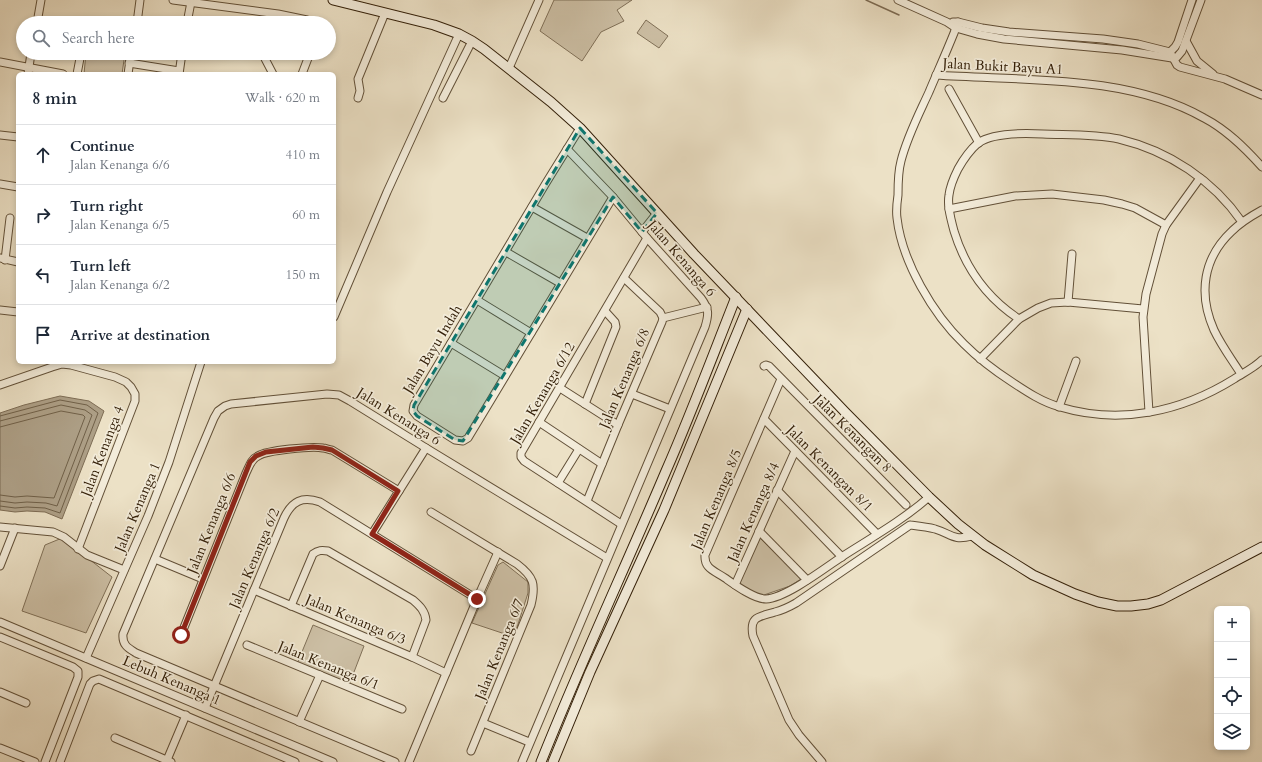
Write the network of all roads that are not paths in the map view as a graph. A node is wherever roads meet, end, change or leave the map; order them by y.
1 (41, 0) edge
2 (140, 0) edge
3 (173, 0) edge
4 (333, 0) edge
5 (539, 0) edge
6 (898, 0) edge
7 (1192, 0) edge
8 (1201, 0) edge
9 (190, 2) junction
10 (357, 3) edge
11 (385, 13) junction
12 (278, 14) joint
13 (38, 16) edge
14 (138, 16) edge
15 (188, 16) edge
16 (288, 16) edge
17 (957, 25) junction
18 (459, 34) junction
19 (472, 40) junction
20 (1186, 41) junction
21 (1171, 55) junction
22 (30, 60) edge
23 (80, 60) edge
24 (130, 60) edge
25 (181, 60) edge
26 (266, 60) edge
27 (307, 60) edge
28 (0, 62) edge
29 (129, 63) junction
30 (508, 68) junction
31 (28, 71) edge
32 (40, 72) edge
33 (77, 72) edge
34 (128, 72) edge
35 (174, 72) edge
36 (179, 72) edge
37 (272, 72) edge
38 (303, 72) edge
39 (936, 75) junction
40 (1216, 76) junction
41 (949, 89) dead end
42 (1262, 96) edge
43 (358, 98) dead end
44 (443, 98) dead end
45 (580, 128) junction
46 (0, 134) edge
47 (16, 135) edge
48 (979, 143) junction
49 (567, 149) junction
50 (1262, 167) edge
51 (1200, 178) junction
52 (0, 184) edge
53 (16, 187) edge
54 (613, 197) junction
55 (532, 207) junction
56 (949, 209) junction
57 (1262, 210) edge
58 (657, 213) junction
59 (10, 218) dead end
60 (1242, 222) junction
61 (1166, 225) junction
62 (642, 232) junction
63 (587, 238) junction
64 (647, 238) junction
65 (506, 252) junction
66 (1072, 254) dead end
67 (3, 259) edge
68 (16, 262) edge
69 (624, 278) junction
70 (560, 284) junction
71 (736, 297) junction
72 (477, 300) junction
73 (1068, 302) junction
74 (707, 307) junction
75 (1143, 308) junction
76 (747, 309) junction
77 (0, 310) edge
78 (604, 311) junction
79 (16, 312) edge
80 (336, 312) edge
81 (662, 318) junction
82 (1019, 319) junction
83 (531, 333) junction
84 (451, 343) junction
85 (980, 359) junction
86 (1262, 360) edge
87 (1076, 361) dead end
88 (58, 364) edge
89 (66, 364) edge
90 (200, 364) edge
91 (764, 366) dead end
92 (1241, 374) junction
93 (506, 376) junction
94 (781, 379) junction
95 (0, 385) edge
96 (560, 388) junction
97 (632, 394) junction
98 (585, 404) junction
99 (1059, 407) junction
100 (670, 409) junction
101 (1149, 412) junction
102 (764, 419) junction
103 (539, 422) junction
104 (618, 425) junction
105 (426, 448) junction
106 (579, 449) junction
107 (795, 451) junction
108 (602, 464) junction
109 (558, 483) junction
110 (777, 490) junction
111 (398, 491) junction
112 (928, 497) junction
113 (587, 501) junction
114 (906, 505) dead end
115 (431, 512) dead end
116 (621, 524) junction
117 (0, 527) edge
118 (15, 528) junction
119 (759, 531) junction
120 (372, 534) junction
121 (877, 534) junction
122 (972, 536) junction
123 (1262, 547) edge
124 (78, 549) junction
125 (498, 552) junction
126 (842, 557) junction
127 (607, 558) junction
128 (155, 559) junction
129 (0, 566) edge
130 (124, 570) junction
131 (203, 579) junction
132 (807, 580) junction
133 (735, 585) junction
134 (254, 590) junction
135 (477, 599) junction
136 (291, 606) junction
137 (0, 622) edge
138 (181, 635) dead end
139 (0, 637) edge
140 (247, 645) dead end
141 (412, 657) junction
142 (86, 658) junction
143 (446, 673) junction
144 (320, 675) junction
145 (214, 686) junction
146 (0, 692) edge
147 (26, 703) dead end
148 (205, 708) junction
149 (402, 709) dead end
150 (186, 716) junction
151 (299, 722) junction
152 (483, 723) junction
153 (115, 738) dead end
154 (529, 742) junction
155 (0, 748) edge
156 (471, 751) dead end
157 (281, 759) edge
158 (169, 761) edge
159 (34, 762) edge
160 (45, 762) edge
161 (60, 762) edge
162 (295, 762) edge
163 (333, 762) edge
164 (395, 762) edge
165 (409, 762) edge
166 (522, 762) edge
167 (541, 762) edge
168 (553, 762) edge
169 (822, 762) edge

1 - 13 street
2 - 14 street
3 - 9 street
4 - 10 main road
5 - 30 street
6 - 17 street
7 - 21 street
8 - 20 street
9 - 12 street
9 - 15 street
10 - 11 main road
11 - 18 main road
11 - 43 street
12 - 16 street
17 - 21 street
17 - 39 street
18 - 19 main road
18 - 80 street
19 - 30 main road
19 - 44 street
20 - 21 street
20 - 40 street
21 - 40 street
22 - 31 street
23 - 33 street
24 - 29 street
25 - 36 street
26 - 37 street
27 - 38 street
28 - 31 street
29 - 34 street
29 - 35 street
30 - 45 main road
31 - 32 street
39 - 50 street, Jalan Bukit Bayu A1
39 - 85 street, Jalan Bukit Bayu A1
40 - 42 street
41 - 48 street
45 - 49 street, Jalan Bayu Indah
45 - 58 main road
46 - 47 street
48 - 51 street
48 - 56 street
49 - 54 street, Jalan Kenanga 6
49 - 55 street, Jalan Bayu Indah
51 - 60 street
51 - 61 street
52 - 53 street
54 - 62 street, Jalan Kenanga 6
54 - 63 street, Jalan Bayu Indah
55 - 63 street
55 - 65 street, Jalan Bayu Indah
56 - 61 street
56 - 82 street
57 - 60 street
58 - 62 street
58 - 71 main road
59 - 67 street
60 - 92 street
61 - 75 street
62 - 64 street, Jalan Kenanga 6
63 - 70 street, Jalan Bayu Indah
64 - 69 street, Jalan Kenanga 6/12
64 - 74 street, Jalan Kenanga 6
65 - 70 street
65 - 72 street, Jalan Bayu Indah
66 - 73 street
67 - 68 street
69 - 78 street, Jalan Kenanga 6/12
69 - 81 street, Jalan Kenanga 6/8
70 - 83 street, Jalan Bayu Indah
71 - 76 main road
71 - 167 main road
72 - 83 street
72 - 84 street, Jalan Bayu Indah
73 - 75 street
73 - 82 street
74 - 81 street
74 - 100 street, Jalan Kenanga 6
75 - 101 street
76 - 112 main road
76 - 168 main road
77 - 79 street
78 - 96 street, Jalan Kenanga 6/12
78 - 98 street
81 - 97 street, Jalan Kenanga 6/8
82 - 85 street
83 - 93 street, Jalan Bayu Indah
84 - 93 street
84 - 93 street, Jalan Bayu Indah
85 - 99 street, Jalan Bukit Bayu A1
86 - 92 street, Jalan Bukit Bayu A1
87 - 99 street
88 - 95 street
89 - 124 street, Jalan Kenanga 4
90 - 130 street, Jalan Kenanga 1
91 - 94 street, Jalan Kenangan 8
92 - 101 street, Jalan Bukit Bayu A1
94 - 102 street, Jalan Kenanga 8/5
94 - 114 street, Jalan Kenangan 8
96 - 98 street
96 - 103 street, Jalan Kenanga 6/12
97 - 100 street
97 - 104 street, Jalan Kenanga 6/8
98 - 104 street
99 - 101 street, Jalan Bukit Bayu A1
100 - 116 street, Jalan Kenanga 6
102 - 107 street, Jalan Kenangan 8/1
102 - 133 street, Jalan Kenanga 8/5
103 - 106 street
103 - 109 street, Jalan Kenanga 6/12
104 - 108 street, Jalan Kenanga 6/8
105 - 111 street
105 - 127 street, Jalan Kenanga 6
105 - 128 street, Jalan Kenanga 6
106 - 108 street
106 - 109 street
107 - 110 street, Jalan Kenanga 8/4
107 - 121 street, Jalan Kenangan 8/1
108 - 113 street, Jalan Kenanga 6/8
109 - 113 street, Jalan Kenanga 6/12
110 - 119 street, Jalan Kenanga 8/4
110 - 126 street
111 - 120 street
111 - 131 street, Jalan Kenanga 6/6
112 - 121 street, Jalan Kenanga 8/5
112 - 122 main road
113 - 116 street, Jalan Kenanga 6/12
115 - 125 street, Jalan Kenanga 6/7
116 - 127 street, Jalan Kenanga 6
117 - 118 street
118 - 124 street
118 - 129 street
119 - 132 street
119 - 133 street, Jalan Kenanga 8/4
120 - 134 street, Jalan Kenanga 6/2
120 - 135 street, Jalan Kenanga 6/2
121 - 126 street, Jalan Kenanga 8/5
122 - 123 main road
122 - 169 street
124 - 130 street
125 - 135 street
125 - 152 street, Jalan Kenanga 6/7
126 - 132 street, Jalan Kenanga 8/5
127 - 154 street
128 - 131 street
128 - 145 street, Jalan Kenanga 6
130 - 142 street, Jalan Kenanga 1
131 - 138 street, Jalan Kenanga 6/6
132 - 133 street, Jalan Kenanga 8/5
134 - 136 street, Jalan Kenanga 6/3
134 - 145 street, Jalan Kenanga 6/2
135 - 143 street
136 - 141 street, Jalan Kenanga 6/3
136 - 141 street
137 - 142 street, Lebuh Kenanga 1
139 - 160 street
140 - 144 street, Jalan Kenanga 6/1
141 - 143 street, Jalan Kenanga 6/3
142 - 148 street, Lebuh Kenanga 1
143 - 165 street
144 - 149 street, Jalan Kenanga 6/1
144 - 151 street
145 - 148 street, Jalan Kenanga 6/2
145 - 151 street, Jalan Kenanga 6
146 - 147 street
148 - 163 street, Lebuh Kenanga 1
150 - 157 street
150 - 158 street
150 - 161 street
151 - 164 street, Jalan Kenanga 6
152 - 154 street
152 - 156 street, Jalan Kenanga 6/7
153 - 158 street
154 - 166 street
155 - 159 street
157 - 162 street

